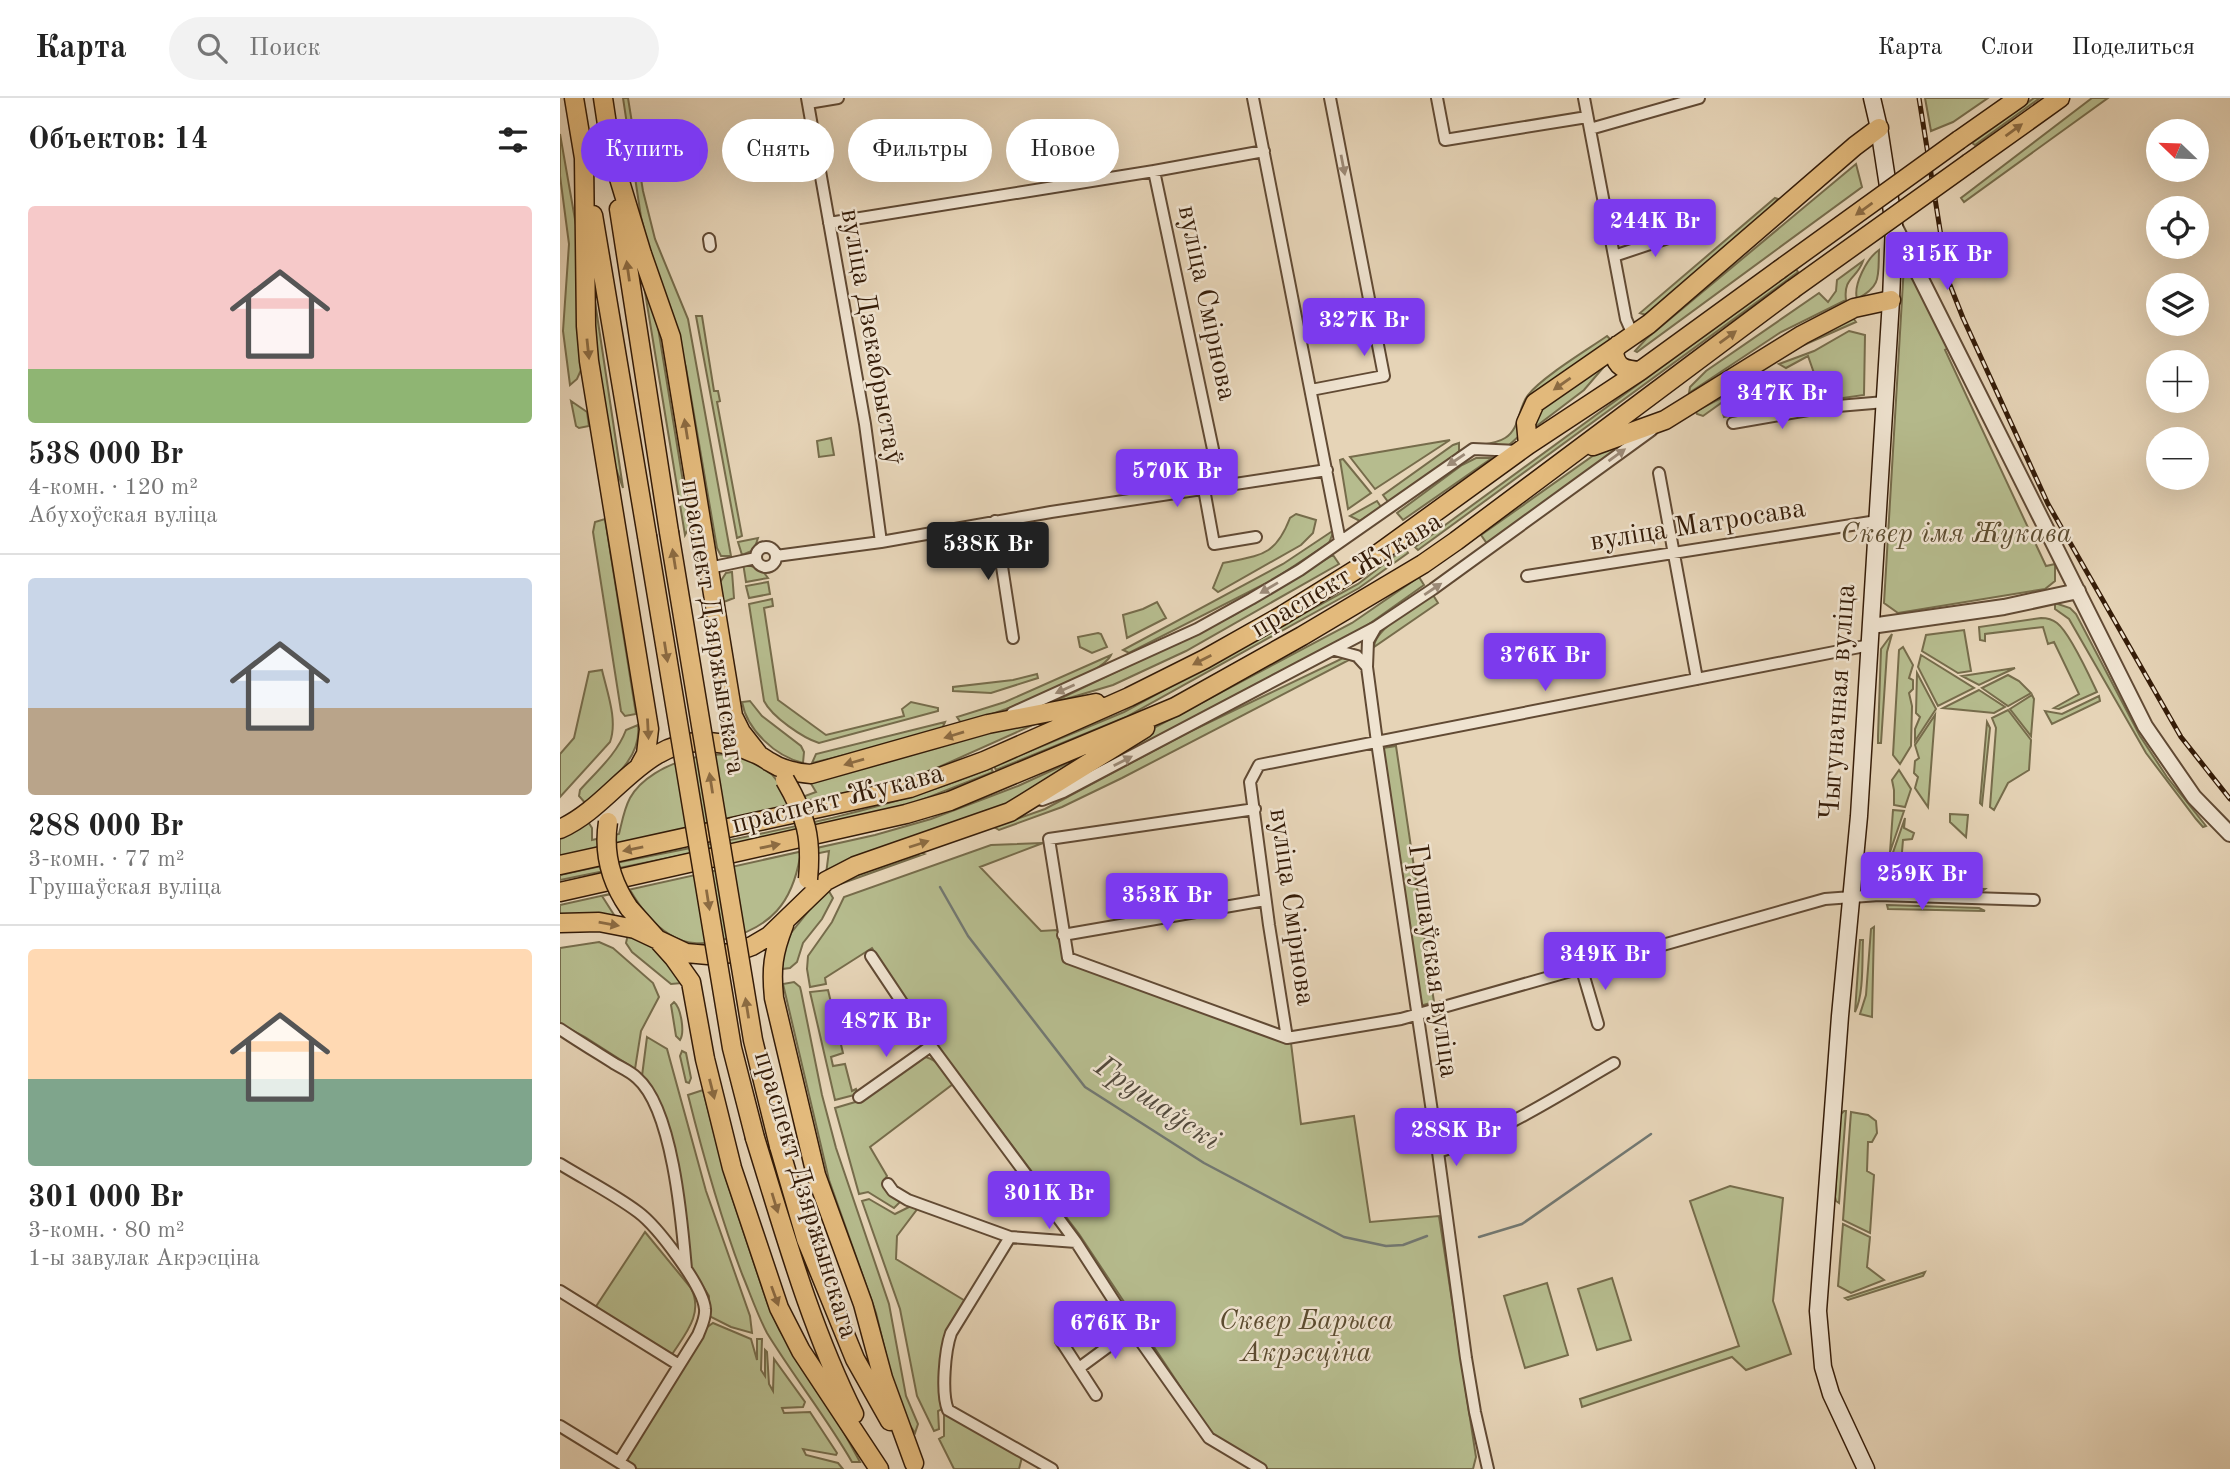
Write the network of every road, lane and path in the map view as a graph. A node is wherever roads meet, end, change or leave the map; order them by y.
1 (574, 98) edge
2 (603, 98) edge
3 (838, 98) edge
4 (1253, 98) edge
5 (1330, 98) edge
6 (1437, 98) edge
7 (1584, 98) edge
8 (1699, 98) edge
9 (1872, 98) edge
10 (2019, 98) edge
11 (2060, 98) edge
12 (807, 101) edge
13 (606, 119) edge
14 (1588, 123) junction
15 (1879, 128) junction
16 (581, 141) edge
17 (1264, 151) junction
18 (1154, 171) junction
19 (584, 182) edge
20 (588, 182) edge
21 (616, 182) edge
22 (620, 182) edge
23 (829, 223) junction
24 (1894, 225) junction
25 (1686, 232) dead end
26 (1614, 257) junction
27 (1891, 300) junction
28 (1625, 340) junction
29 (1640, 371) junction
30 (1311, 390) junction
31 (1653, 393) junction
32 (1885, 401) junction
33 (1665, 420) junction
34 (1733, 423) dead end
35 (1525, 448) junction
36 (1576, 452) junction
37 (1327, 470) junction
38 (1659, 473) dead end
39 (1221, 487) junction
40 (1204, 489) junction
41 (995, 521) junction
42 (1877, 521) junction
43 (1256, 537) dead end
44 (1340, 541) junction
45 (881, 542) junction
46 (1673, 553) junction
47 (709, 568) junction
48 (1527, 576) dead end
49 (2078, 591) junction
50 (1871, 626) junction
51 (1376, 627) junction
52 (1013, 638) dead end
53 (1870, 645) junction
54 (1335, 650) junction
55 (1367, 667) junction
56 (1697, 679) junction
57 (1129, 697) junction
58 (1175, 707) junction
59 (988, 724) junction
60 (1377, 742) junction
61 (765, 759) junction
62 (640, 765) junction
63 (622, 783) junction
64 (1255, 809) junction
65 (1010, 812) junction
66 (560, 829) edge
67 (2230, 834) edge
68 (560, 865) edge
69 (560, 892) edge
70 (1851, 896) junction
71 (1265, 900) junction
72 (2034, 900) dead end
73 (791, 916) junction
74 (560, 923) edge
75 (1063, 934) junction
76 (656, 938) junction
77 (871, 956) dead end
78 (1582, 970) junction
79 (1417, 1015) junction
80 (1598, 1024) dead end
81 (560, 1029) edge
82 (1287, 1038) junction
83 (930, 1046) junction
84 (1614, 1063) dead end
85 (859, 1097) dead end
86 (1438, 1152) junction
87 (560, 1164) edge
88 (888, 1184) dead end
89 (1010, 1237) junction
90 (1076, 1241) junction
91 (685, 1269) junction
92 (560, 1291) edge
93 (1132, 1329) junction
94 (1061, 1340) dead end
95 (679, 1365) junction
96 (1079, 1368) junction
97 (1096, 1395) dead end
98 (560, 1426) edge
99 (619, 1462) junction
100 (916, 1466) edge
101 (630, 1469) edge
102 (880, 1469) edge
103 (1052, 1469) edge
104 (1261, 1469) edge
105 (1488, 1469) edge
106 (1866, 1469) edge

1 - 16 main road, праспект Дзяржынскага
2 - 13 main road, праспект Дзяржынскага
3 - 12 street
4 - 17 street
5 -> 30 street
6 - 14 street
7 - 14 street
8 - 14 street
9 - 15 main road, Чыгуначная вуліца
10 -> 29 main road, праспект Жукава, bridge
31 -> 11 main road, праспект Жукава, bridge
12 - 23 street, вуліца Дзекабрыстаў
14 - 26 street
15 - 24 main road, Чыгуначная вуліца
15 - 28 main road
17 - 18 street
17 - 30 street
18 - 23 street
18 - 39 street, вуліца Смірнова
19 -> 62 main road
20 -> 102 main road, праспект Дзяржынскага, bridge
100 -> 21 main road, праспект Дзяржынскага, bridge
47 -> 22 main road
23 - 45 street, вуліца Дзекабрыстаў
24 - 27 main road, Чыгуначная вуліца
24 - 49 street
25 - 26 street
26 - 28 street
27 - 32 main road, Чыгуначная вуліца
27 - 33 main road
28 - 29 main road
28 -> 35 main road
29 - 35 main road, праспект Жукава
30 - 37 street
31 - 33 main road
31 - 36 main road, праспект Жукава
32 - 34 street
32 - 42 main road, Чыгуначная вуліца
33 - 36 main road
51 -> 33 street, праспект Жукава
35 -> 44 street, праспект Жукава
35 -> 57 main road, праспект Жукава
36 - 58 main road, праспект Жукава
37 - 39 street
37 - 44 street
38 - 46 street
39 - 40 street
40 - 41 street
40 - 43 street
41 - 45 street
41 - 52 street
42 - 46 street, вуліца Матросава
42 - 50 main road, Чыгуначная вуліца
44 -> 59 street, праспект Жукава
45 - 47 street
46 - 48 street, вуліца Матросава
46 - 56 street
47 - 61 main road
49 - 50 street
49 - 67 street
50 - 53 main road, Чыгуначная вуліца
51 - 54 street, праспект Жукава
51 - 55 street, Грушаўская вуліца
53 - 56 street
53 - 70 main road, Чыгуначная вуліца
54 - 55 street
65 -> 54 street, праспект Жукава
55 - 60 street, Грушаўская вуліца
56 - 60 street
57 - 59 main road
57 -> 68 main road, праспект Жукава
58 - 65 main road
69 -> 58 main road, праспект Жукава
59 -> 61 main road
60 - 64 street, вуліца Смірнова
60 - 79 street, Грушаўская вуліца
61 - 62 main road
61 - 73 main road, bridge
62 - 63 main road
63 - 66 main road
63 - 76 main road, bridge
64 - 71 street, вуліца Смірнова
64 - 75 street
73 -> 65 main road
70 - 72 street
70 - 78 street
70 - 106 main road, Чыгуначная вуліца
71 - 75 street
71 - 82 street, вуліца Смірнова
73 - 76 main road
73 - 100 main road
74 -> 76 main road
75 - 82 street
76 -> 102 main road
77 - 83 street
78 - 79 street
78 - 80 street
79 - 82 street
79 - 86 street, Грушаўская вуліца
81 - 91 street
83 - 85 street
83 - 90 street
84 - 86 street
86 - 105 street, Грушаўская вуліца
87 - 91 street
88 - 89 street
89 - 90 street
89 - 103 street
90 - 93 street
91 - 95 street
92 - 95 street
93 - 96 street
93 - 104 street
94 - 96 street
95 - 99 street
96 - 97 street
98 - 99 street
99 - 101 street

